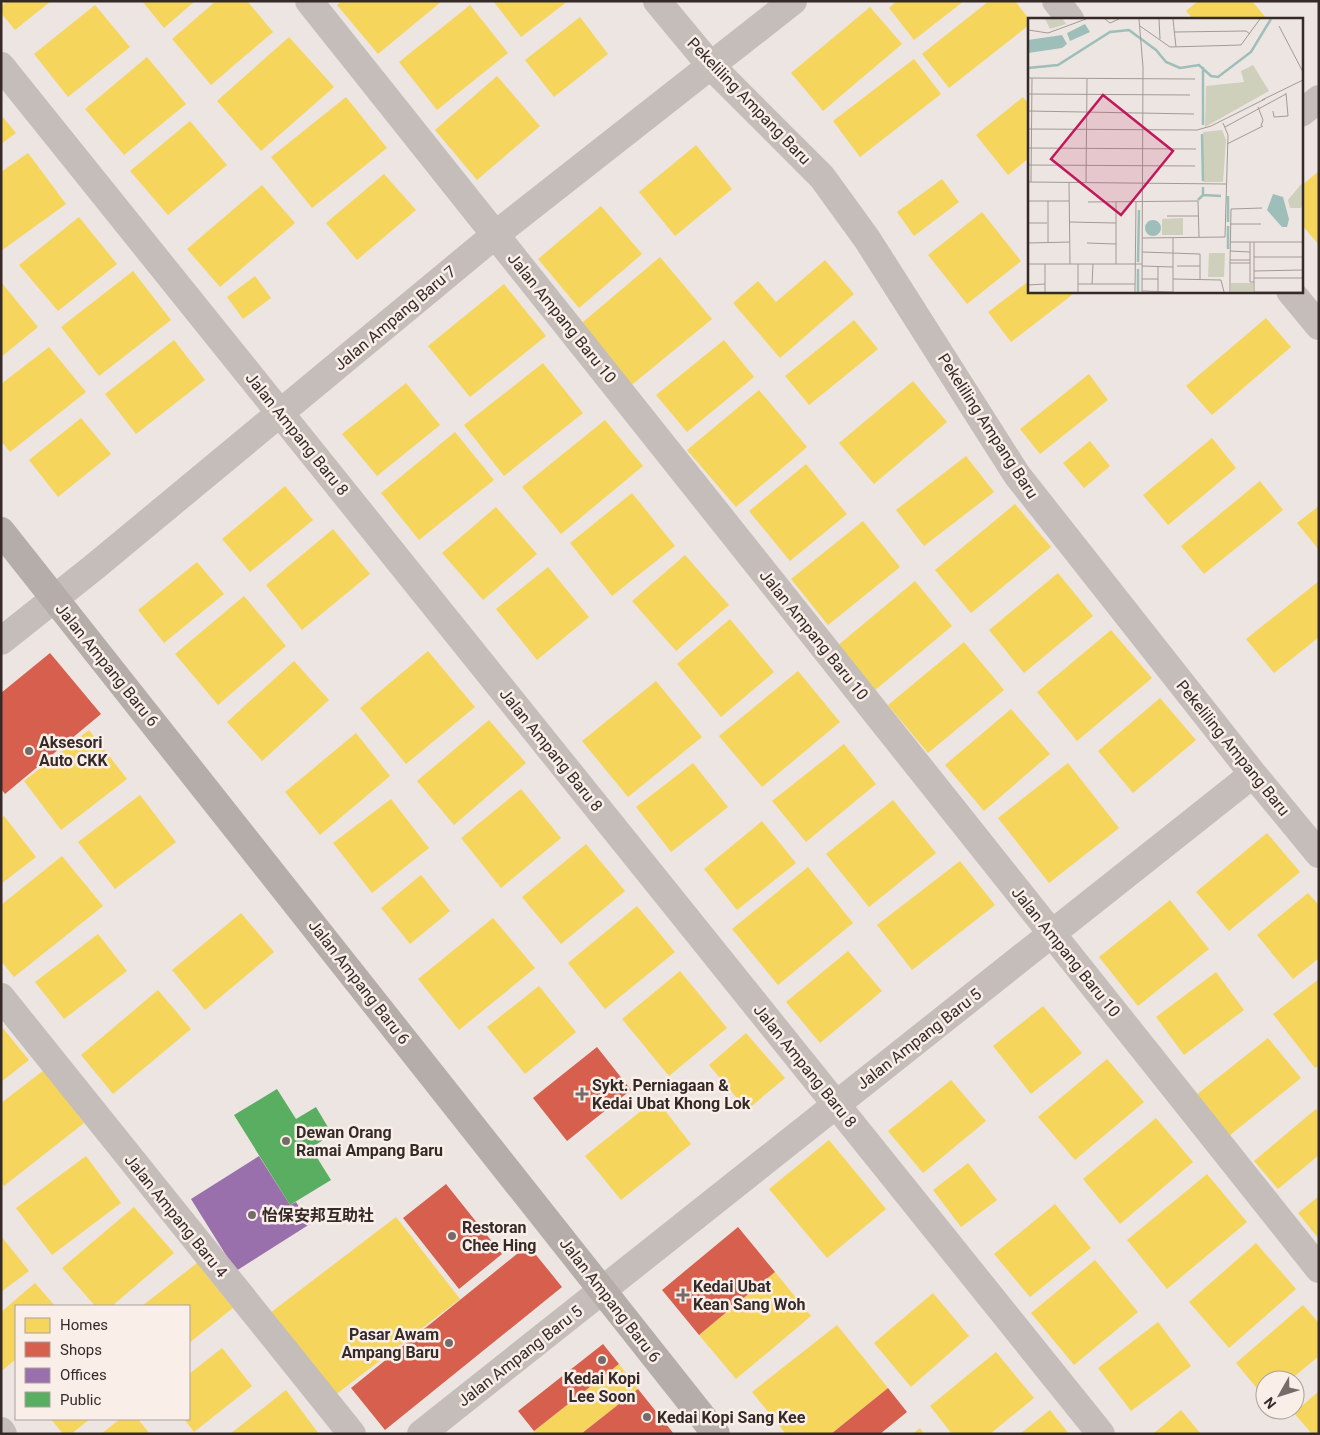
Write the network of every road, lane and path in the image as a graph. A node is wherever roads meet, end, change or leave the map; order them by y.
1 (309, 1) edge
2 (657, 1) edge
3 (793, 1) edge
4 (1056, 1) edge
5 (1069, 18) edge
6 (1, 66) edge
7 (712, 66) junction
8 (1319, 99) edge
9 (1302, 112) edge
10 (495, 235) junction
11 (1291, 292) edge
12 (1319, 326) edge
13 (280, 413) junction
14 (1, 531) edge
15 (55, 598) junction
16 (1, 642) edge
17 (1253, 774) junction
18 (1319, 854) edge
19 (1052, 934) junction
20 (1, 997) edge
21 (836, 1105) junction
22 (1319, 1268) edge
23 (602, 1290) junction
24 (352, 1434) edge
25 (421, 1434) edge
26 (716, 1434) edge
27 (1101, 1434) edge

1 - 10 street, Jalan Ampang Baru 10
2 - 7 street, Pekeliling Ampang Baru
3 - 7 street, Jalan Ampang Baru 7
4 - 5 street
6 - 13 street, Jalan Ampang Baru 8
7 - 10 street, Jalan Ampang Baru 7
7 - 17 street, Pekeliling Ampang Baru
8 - 9 street
10 - 13 street, Jalan Ampang Baru 7
10 - 19 street, Jalan Ampang Baru 10
11 - 12 street
13 - 15 street, Jalan Ampang Baru 7
13 - 21 street, Jalan Ampang Baru 8
14 - 15 main road, Jalan Ampang Baru 6
15 - 16 street, Jalan Ampang Baru 7
15 - 23 main road, Jalan Ampang Baru 6
17 - 18 street, Pekeliling Ampang Baru
17 - 19 street, Jalan Ampang Baru 5
19 - 21 street, Jalan Ampang Baru 5
19 - 22 street, Jalan Ampang Baru 10
20 - 24 street, Jalan Ampang Baru 4
21 - 23 street, Jalan Ampang Baru 5
21 - 27 street, Jalan Ampang Baru 8
23 - 25 street, Jalan Ampang Baru 5
23 - 26 main road, Jalan Ampang Baru 6

